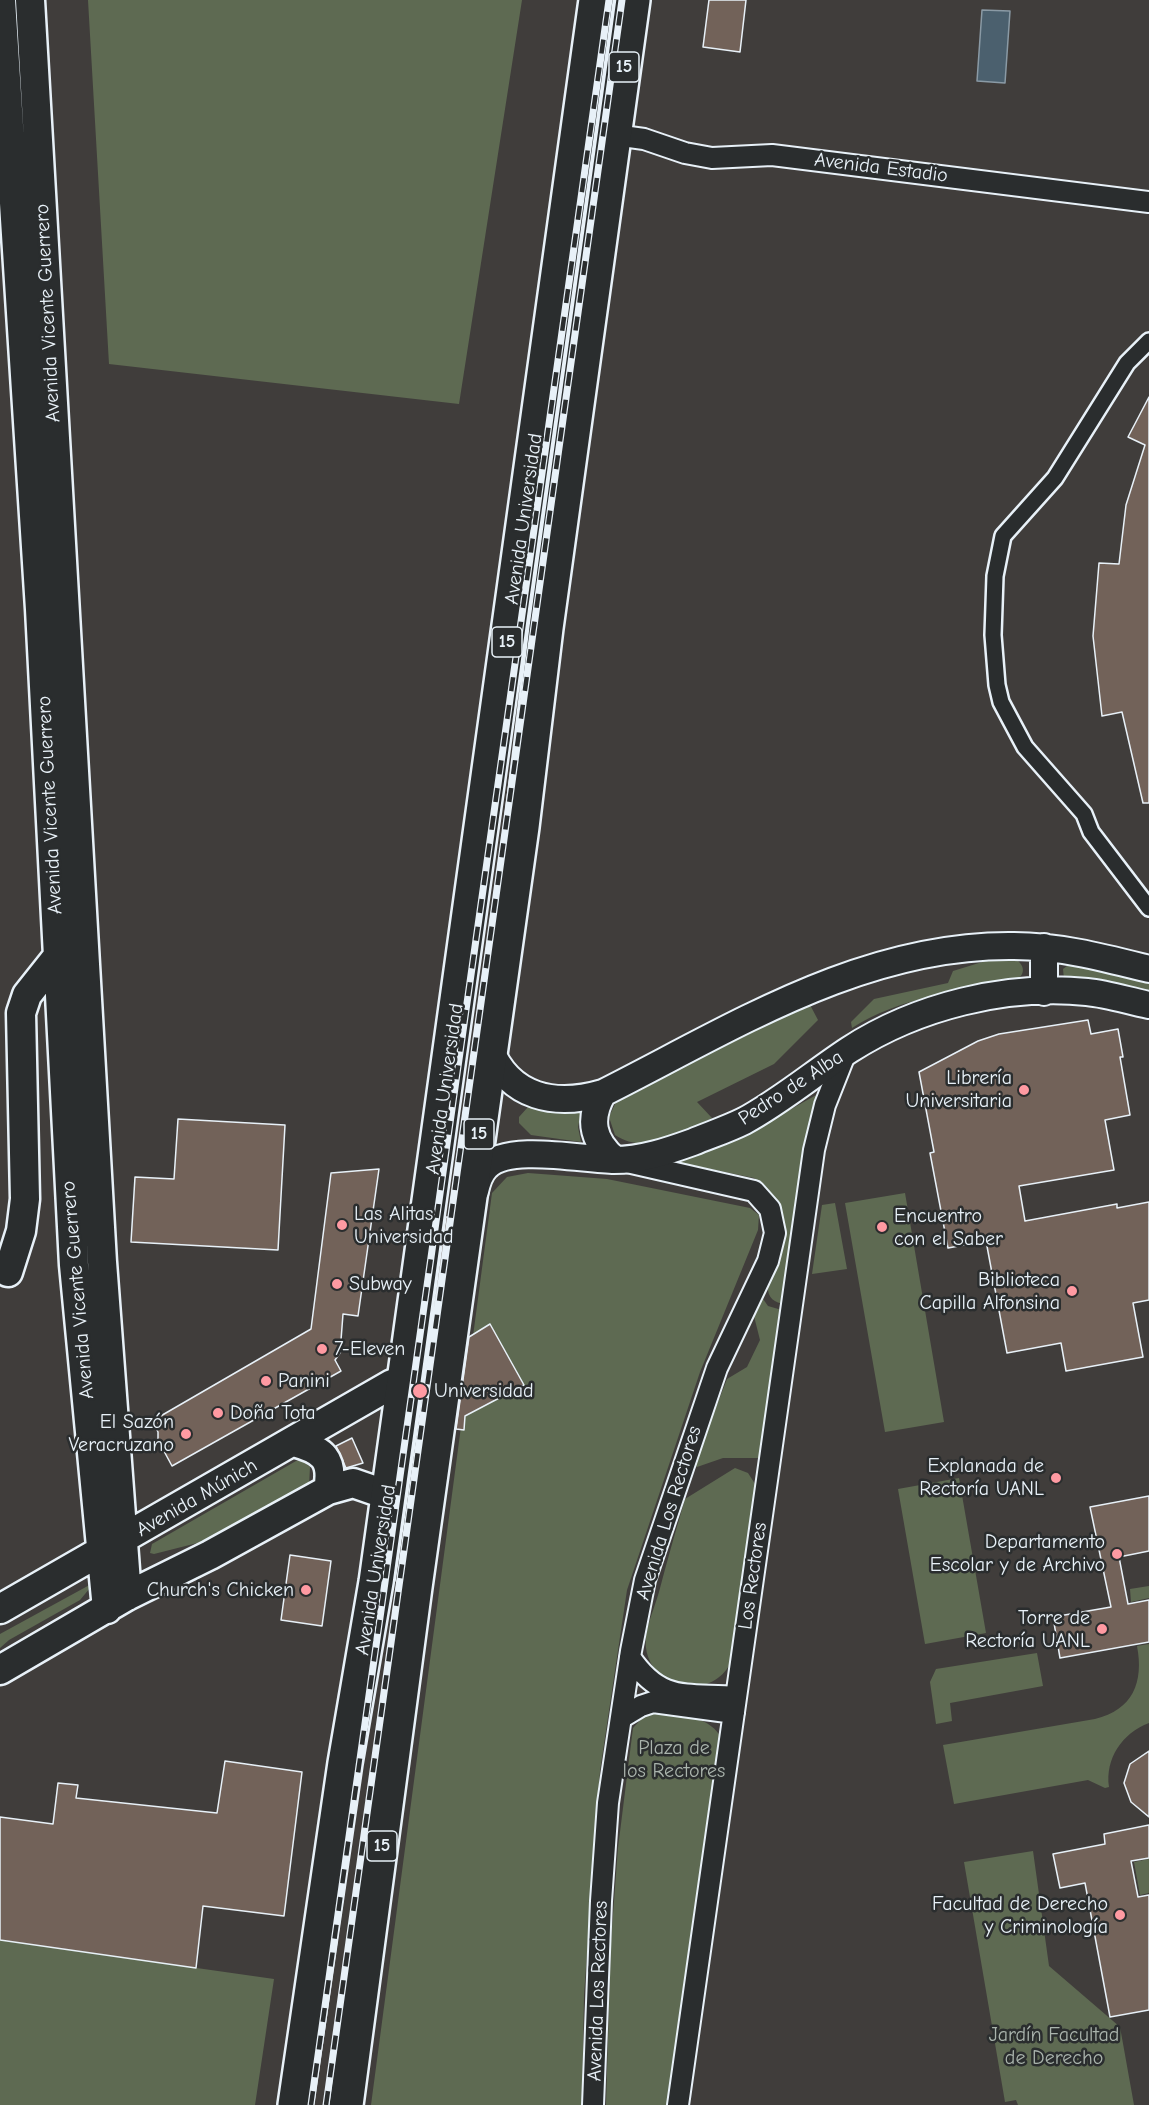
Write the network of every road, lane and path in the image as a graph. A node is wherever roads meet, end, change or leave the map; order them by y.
1 (1, 0) edge
2 (30, 0) edge
3 (596, 0) edge
4 (633, 0) edge
5 (615, 135) junction
6 (1149, 202) edge
7 (557, 280) junction
8 (1149, 341) edge
9 (574, 430) junction
10 (1149, 908) edge
11 (1044, 947) junction
12 (58, 956) junction
13 (1149, 969) edge
14 (1044, 992) junction
15 (1149, 1005) edge
16 (490, 1049) junction
17 (846, 1052) junction
18 (603, 1093) junction
19 (615, 1160) junction
20 (469, 1220) junction
21 (9, 1272) dead end
22 (392, 1384) dead end
23 (294, 1443) junction
24 (328, 1490) junction
25 (379, 1492) dead end
26 (111, 1546) junction
27 (117, 1602) junction
28 (0, 1609) edge
29 (409, 1637) junction
30 (630, 1657) junction
31 (0, 1670) edge
32 (735, 1705) junction
33 (621, 1718) junction
34 (352, 1724) junction
35 (295, 2105) edge
36 (346, 2105) edge
37 (593, 2105) edge
38 (678, 2105) edge

1 - 12 main road, Avenida Vicente Guerrero
2 - 26 main road, Avenida Vicente Guerrero
3 - 7 highway, Avenida Universidad / 15
4 - 5 highway, 15
5 - 6 street, Avenida Estadio
5 - 9 highway, Avenida Universidad / 15
7 - 9 highway
7 - 34 highway, Avenida Universidad / 15
8 - 10 street
9 - 16 highway, Avenida Universidad / 15
11 - 13 street
11 - 14 street
11 - 18 street
12 - 21 main road
12 - 26 main road, Avenida Vicente Guerrero
14 - 15 street, Pedro de Alba
14 - 17 street, Pedro de Alba
16 - 18 street
16 - 20 highway, Avenida Universidad / 15
17 - 19 street, Pedro de Alba
17 - 32 street, Los Rectores
18 - 19 street
19 - 20 street, Pedro de Alba
19 - 30 street, Avenida Los Rectores
20 - 29 highway, Avenida Universidad / 15
22 - 23 main road, Avenida Múnich
23 - 24 main road
23 - 26 main road, Avenida Múnich
24 - 25 main road
24 - 27 main road
26 - 27 main road, Avenida Vicente Guerrero
26 - 28 main road, Avenida Múnich
27 - 31 main road
29 - 34 highway
29 - 36 highway, Avenida Universidad / 15
30 - 32 street
30 - 33 street, Avenida Los Rectores
32 - 33 street
32 - 38 street, Los Rectores
33 - 37 street, Avenida Los Rectores
34 - 35 highway, Avenida Universidad / 15

